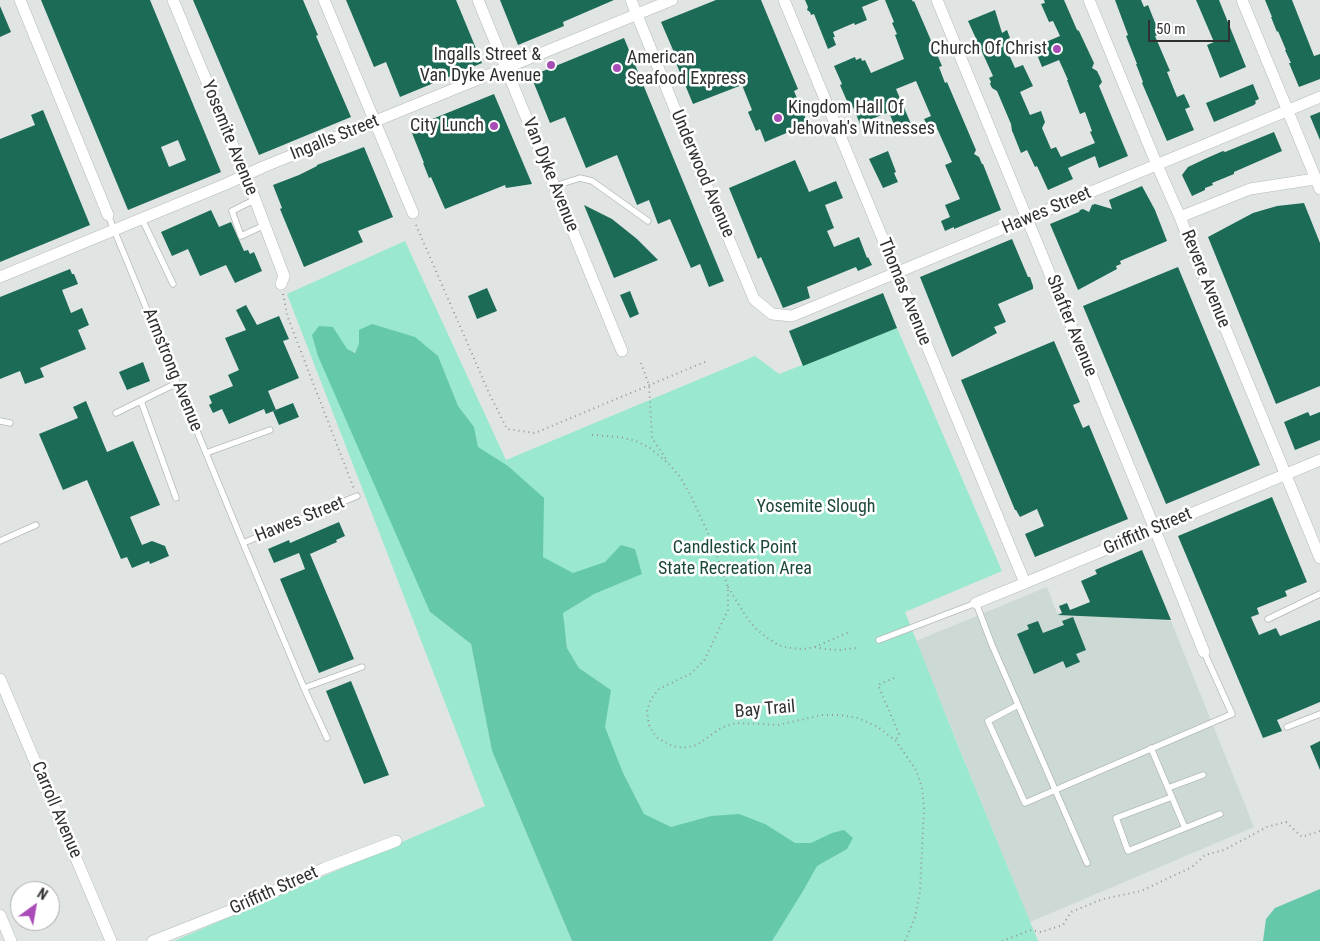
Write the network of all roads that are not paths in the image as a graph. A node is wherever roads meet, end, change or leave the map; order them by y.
1 (20, 0) edge
2 (172, 0) edge
3 (324, 0) edge
4 (478, 0) edge
5 (631, 0) edge
6 (672, 0) edge
7 (784, 0) edge
8 (936, 0) edge
9 (1089, 0) edge
10 (1242, 0) edge
11 (637, 14) junction
12 (506, 68) junction
13 (1320, 97) edge
14 (1288, 111) junction
15 (375, 122) junction
16 (1157, 165) junction
17 (245, 176) junction
18 (1318, 183) edge
19 (555, 186) junction
20 (254, 200) junction
21 (413, 213) road end
22 (108, 215) joint
23 (1180, 217) junction
24 (142, 219) junction
25 (1027, 219) junction
26 (648, 221) dead end
27 (264, 225) junction
28 (114, 230) junction
29 (896, 273) junction
30 (0, 277) edge
31 (283, 280) road end
32 (173, 284) dead end
33 (772, 314) joint
34 (622, 351) dead end
35 (177, 383) junction
36 (141, 401) junction
37 (116, 413) dead end
38 (0, 421) edge
39 (10, 423) dead end
40 (270, 430) dead end
41 (206, 453) junction
42 (1320, 460) edge
43 (1286, 475) junction
44 (357, 496) road end
45 (176, 498) dead end
46 (36, 525) dead end
47 (1155, 529) junction
48 (0, 541) edge
49 (243, 543) junction
50 (1320, 558) edge
51 (1024, 584) junction
52 (1320, 594) edge
53 (976, 602) junction
54 (1268, 619) dead end
55 (880, 640) dead end
56 (1204, 652) joint
57 (362, 667) dead end
58 (0, 679) edge
59 (304, 688) junction
60 (1018, 705) junction
61 (1320, 714) edge
62 (1287, 727) dead end
63 (327, 738) dead end
64 (1151, 748) junction
65 (1203, 775) dead end
66 (1168, 788) junction
67 (1055, 790) junction
68 (1172, 797) junction
69 (1220, 814) dead end
70 (1185, 828) junction
71 (396, 841) dead end
72 (1086, 863) dead end
73 (0, 914) edge
74 (11, 941) edge
75 (111, 941) edge
76 (153, 941) edge

1 - 22 street, Armstrong Avenue
2 - 17 street, Yosemite Avenue
3 - 15 street
4 - 12 street, Van Dyke Avenue
5 - 11 street, Underwood Avenue
6 - 11 street, Ingalls Street
7 - 29 street, Thomas Avenue
8 - 25 street, Shafter Avenue
9 - 16 street, Revere Avenue
10 - 14 street
11 - 12 street, Ingalls Street
11 - 33 street, Underwood Avenue
12 - 15 street, Ingalls Street
12 - 19 street, Van Dyke Avenue
13 - 14 street, Hawes Street
14 - 16 street, Hawes Street
14 - 18 street
15 - 17 street, Ingalls Street
15 - 21 street
16 - 23 street, Revere Avenue
16 - 25 street, Hawes Street
17 - 20 street, Yosemite Avenue
17 - 24 street, Ingalls Street
18 - 23 street
19 - 26 lane
19 - 34 street, Van Dyke Avenue
20 - 27 street, Yosemite Avenue
20 - 27 lane
22 - 28 lane, Armstrong Avenue
23 - 43 street, Revere Avenue
24 - 28 street, Ingalls Street
24 - 32 lane
25 - 29 street, Hawes Street
25 - 47 street, Shafter Avenue
27 - 31 street, Yosemite Avenue
28 - 30 street, Ingalls Street
28 - 35 lane, Armstrong Avenue
29 - 33 street, Hawes Street
29 - 51 street, Thomas Avenue
35 - 36 lane
35 - 41 lane, Armstrong Avenue
36 - 37 lane
36 - 45 lane
38 - 39 lane
40 - 41 lane
41 - 49 lane, Armstrong Avenue
42 - 43 street, Griffith Street
43 - 47 street, Griffith Street
43 - 50 street, Revere Avenue
44 - 49 lane, Hawes Street
46 - 48 lane
47 - 51 street, Griffith Street
47 - 56 street, Shafter Avenue
49 - 59 lane, Armstrong Avenue
51 - 53 street, Griffith Street
52 - 54 lane
53 - 55 lane
53 - 60 lane
56 - 64 lane
57 - 59 lane
58 - 75 street, Carroll Avenue
59 - 63 lane, Armstrong Avenue
60 - 67 lane
60 - 67 lane
61 - 62 lane
64 - 66 lane
64 - 67 lane
65 - 66 lane
66 - 68 lane
67 - 72 lane
68 - 70 lane
68 - 70 lane
69 - 70 lane
71 - 76 street, Griffith Street
73 - 74 street

